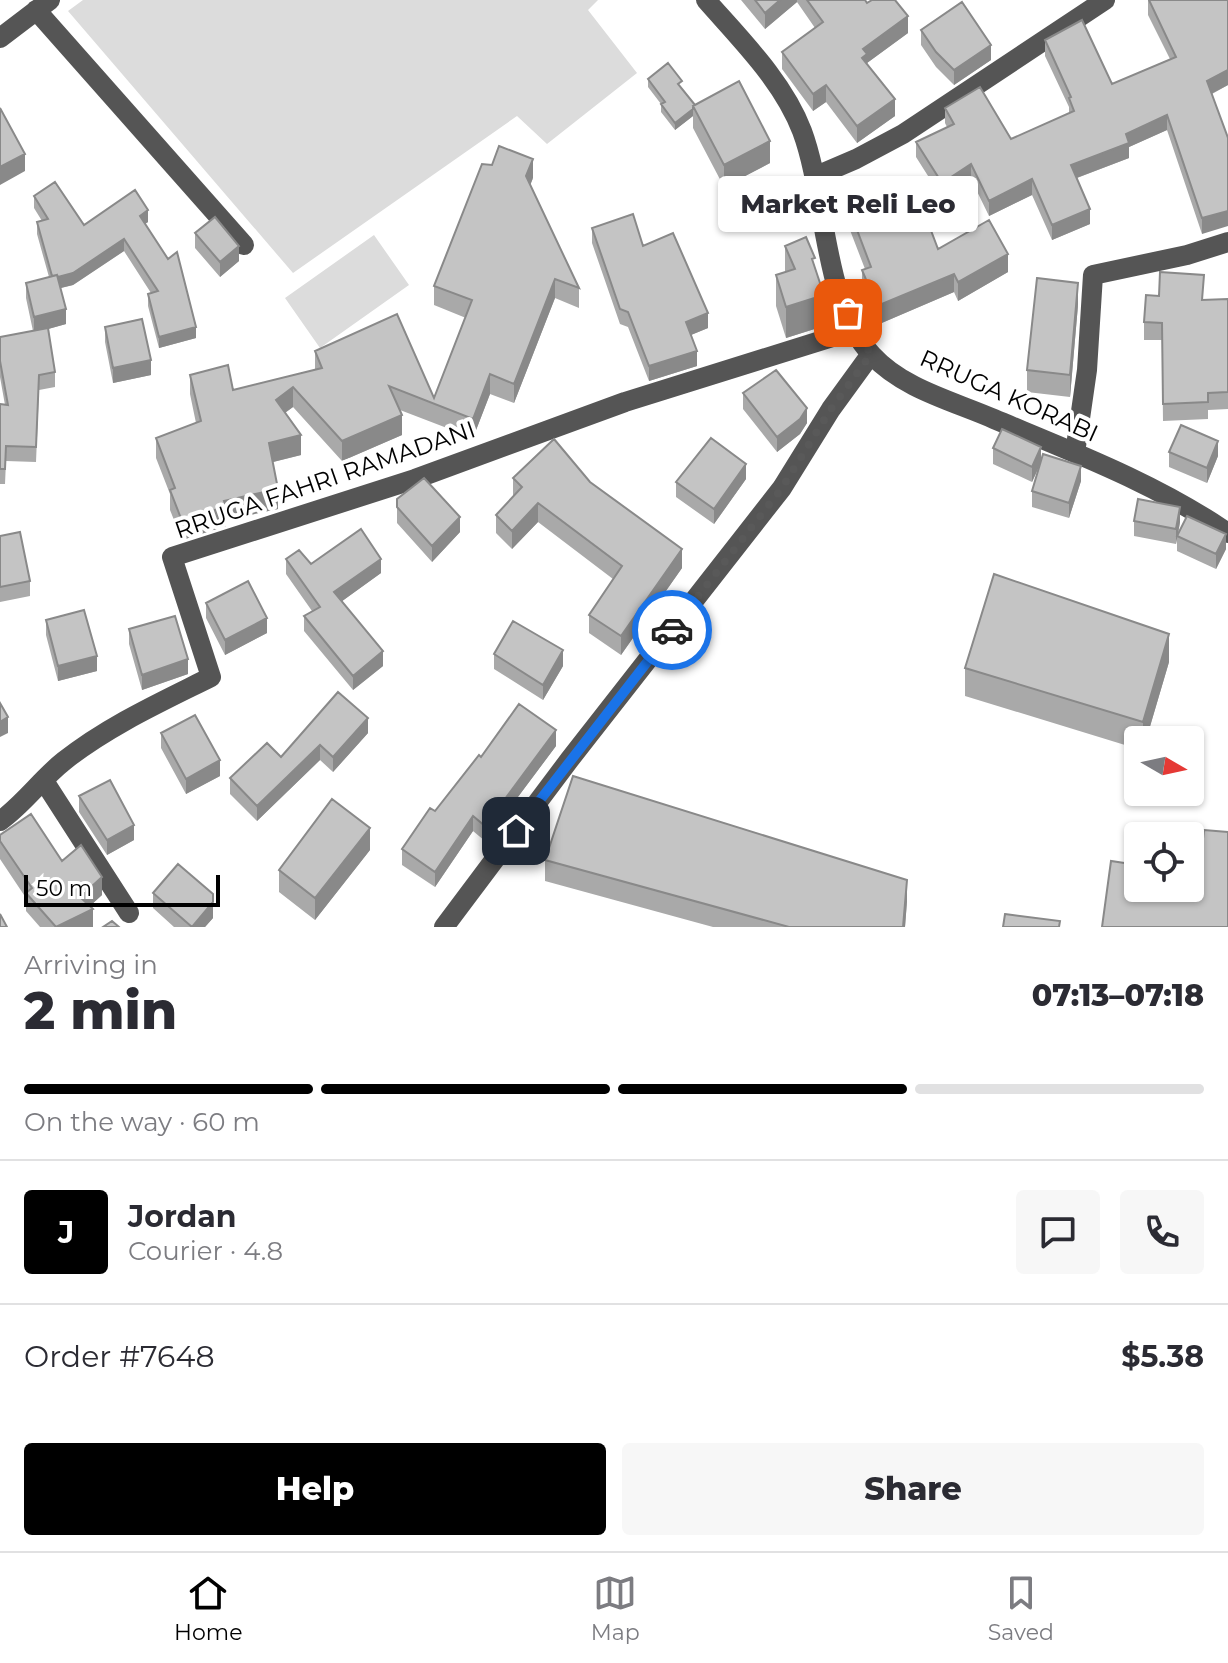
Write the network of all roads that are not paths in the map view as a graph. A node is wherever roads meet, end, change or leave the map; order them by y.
1 (706, 0) edge
2 (1105, 0) edge
3 (43, 5) edge
4 (0, 38) edge
5 (814, 177) junction
6 (1228, 242) edge
7 (244, 245) dead end
8 (855, 330) junction
9 (871, 354) junction
10 (1075, 453) junction
11 (1228, 509) edge
12 (1226, 532) edge
13 (44, 781) junction
14 (0, 821) edge
15 (129, 913) dead end
16 (444, 927) edge

1 - 5 street, RRUGA KORABI
2 - 5 street
3 - 4 street
3 - 7 street
5 - 8 street, RRUGA KORABI
6 - 10 street
8 - 9 street, RRUGA KORABI
8 - 13 street, RRUGA FAHRI RAMADANI
9 - 10 street, RRUGA KORABI
9 - 16 street
10 - 12 street, RRUGA KORABI
11 - 12 street
13 - 14 street, RRUGA FAHRI RAMADANI
13 - 15 street

